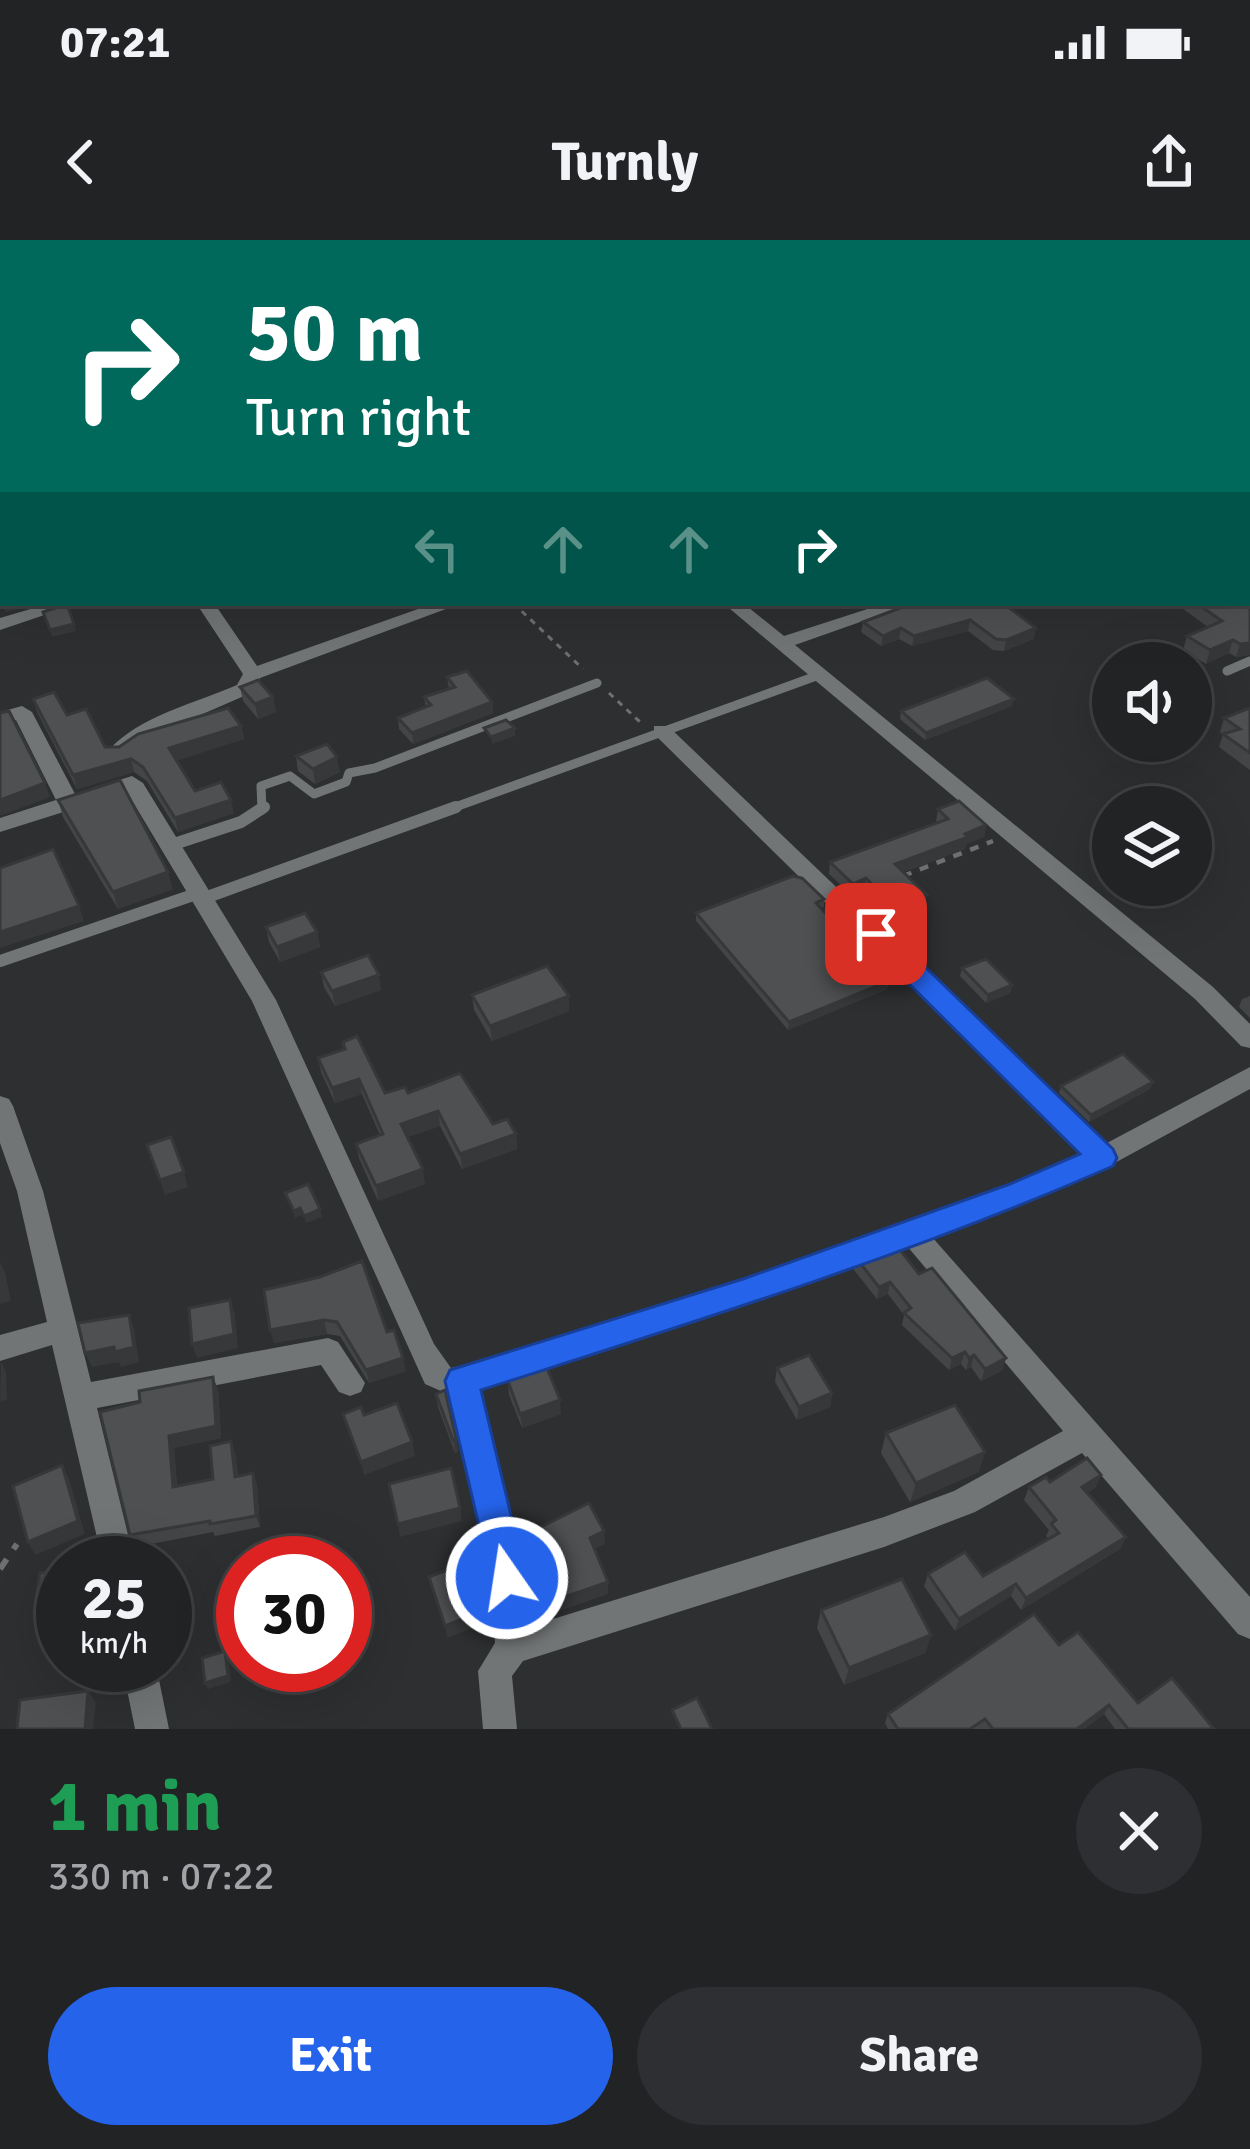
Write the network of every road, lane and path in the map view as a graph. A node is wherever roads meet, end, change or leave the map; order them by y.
1 (61, 606) edge
2 (207, 606) edge
3 (444, 606) edge
4 (516, 606) edge
5 (736, 606) edge
6 (895, 606) edge
7 (0, 624) edge
8 (782, 643) junction
9 (1250, 661) edge
10 (1227, 671) dead end
11 (253, 674) junction
12 (819, 675) junction
13 (597, 682) junction
14 (0, 718) edge
15 (657, 732) junction
16 (116, 751) edge
17 (69, 804) junction
18 (0, 825) edge
19 (1013, 833) junction
20 (172, 845) junction
21 (885, 884) edge
22 (200, 896) junction
23 (0, 961) edge
24 (1250, 1039) edge
25 (1250, 1077) edge
26 (0, 1106) edge
27 (1102, 1158) junction
28 (911, 1230) junction
29 (65, 1329) junction
30 (0, 1348) edge
31 (462, 1381) junction
32 (350, 1383) dead end
33 (82, 1397) junction
34 (1088, 1433) junction
35 (113, 1536) edge
36 (16, 1544) dead end
37 (0, 1569) edge
38 (1250, 1622) edge
39 (512, 1648) junction
40 (144, 1692) edge
41 (152, 1729) edge
42 (500, 1729) edge

1 - 7 street
2 - 11 street
3 - 11 street
4 - 13 path
5 - 8 street
6 - 8 street
8 - 12 street
9 - 10 lane
11 - 16 street
12 - 15 lane
12 - 19 street
13 - 15 path
13 - 20 lane
14 - 17 street
15 - 22 lane
15 - 27 street
17 - 18 street
17 - 20 street
19 - 21 path
19 - 24 street
20 - 22 street
22 - 23 lane
22 - 31 street
25 - 27 street
26 - 29 street
27 - 28 street
28 - 31 street
28 - 34 street
29 - 30 street
29 - 33 street
31 - 39 street
32 - 33 street
33 - 35 street
34 - 38 street
34 - 39 street
36 - 37 path
39 - 42 street
40 - 41 street

